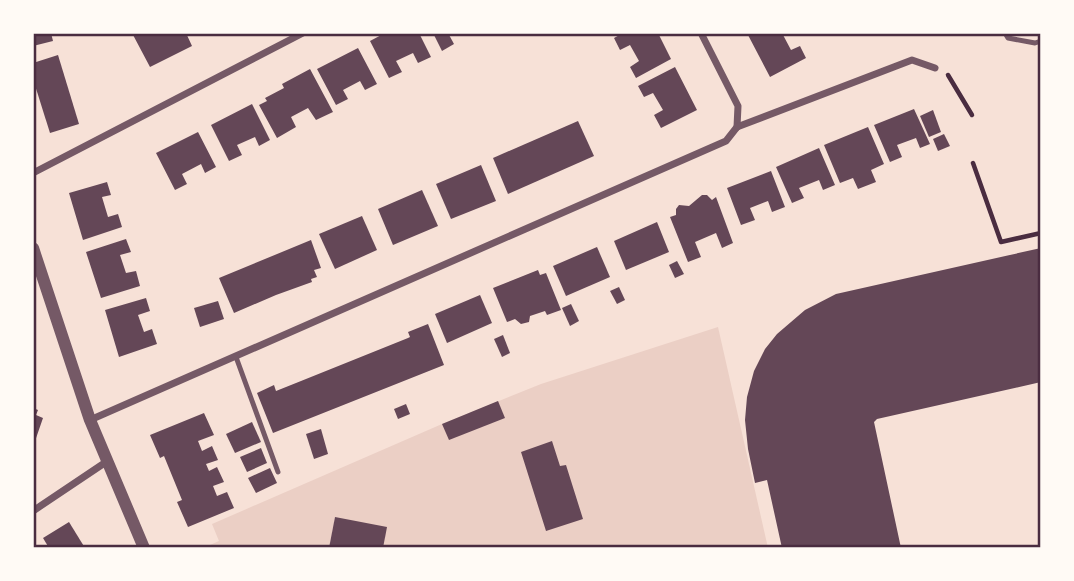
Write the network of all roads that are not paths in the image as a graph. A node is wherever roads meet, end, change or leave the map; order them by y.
1 (303, 33) edge
2 (701, 33) edge
3 (1005, 33) edge
4 (1041, 41) edge
5 (935, 68) dead end
6 (737, 127) junction
7 (33, 173) edge
8 (33, 248) edge
9 (37, 275) edge
10 (236, 356) junction
11 (90, 421) junction
12 (106, 462) junction
13 (278, 472) dead end
14 (33, 511) edge
15 (144, 548) edge

1 - 7 street
2 - 6 street
3 - 4 lane
5 - 6 street
6 - 10 street
8 - 9 street
9 - 11 street
10 - 11 street
10 - 13 lane
11 - 12 street
12 - 14 street
12 - 15 street

